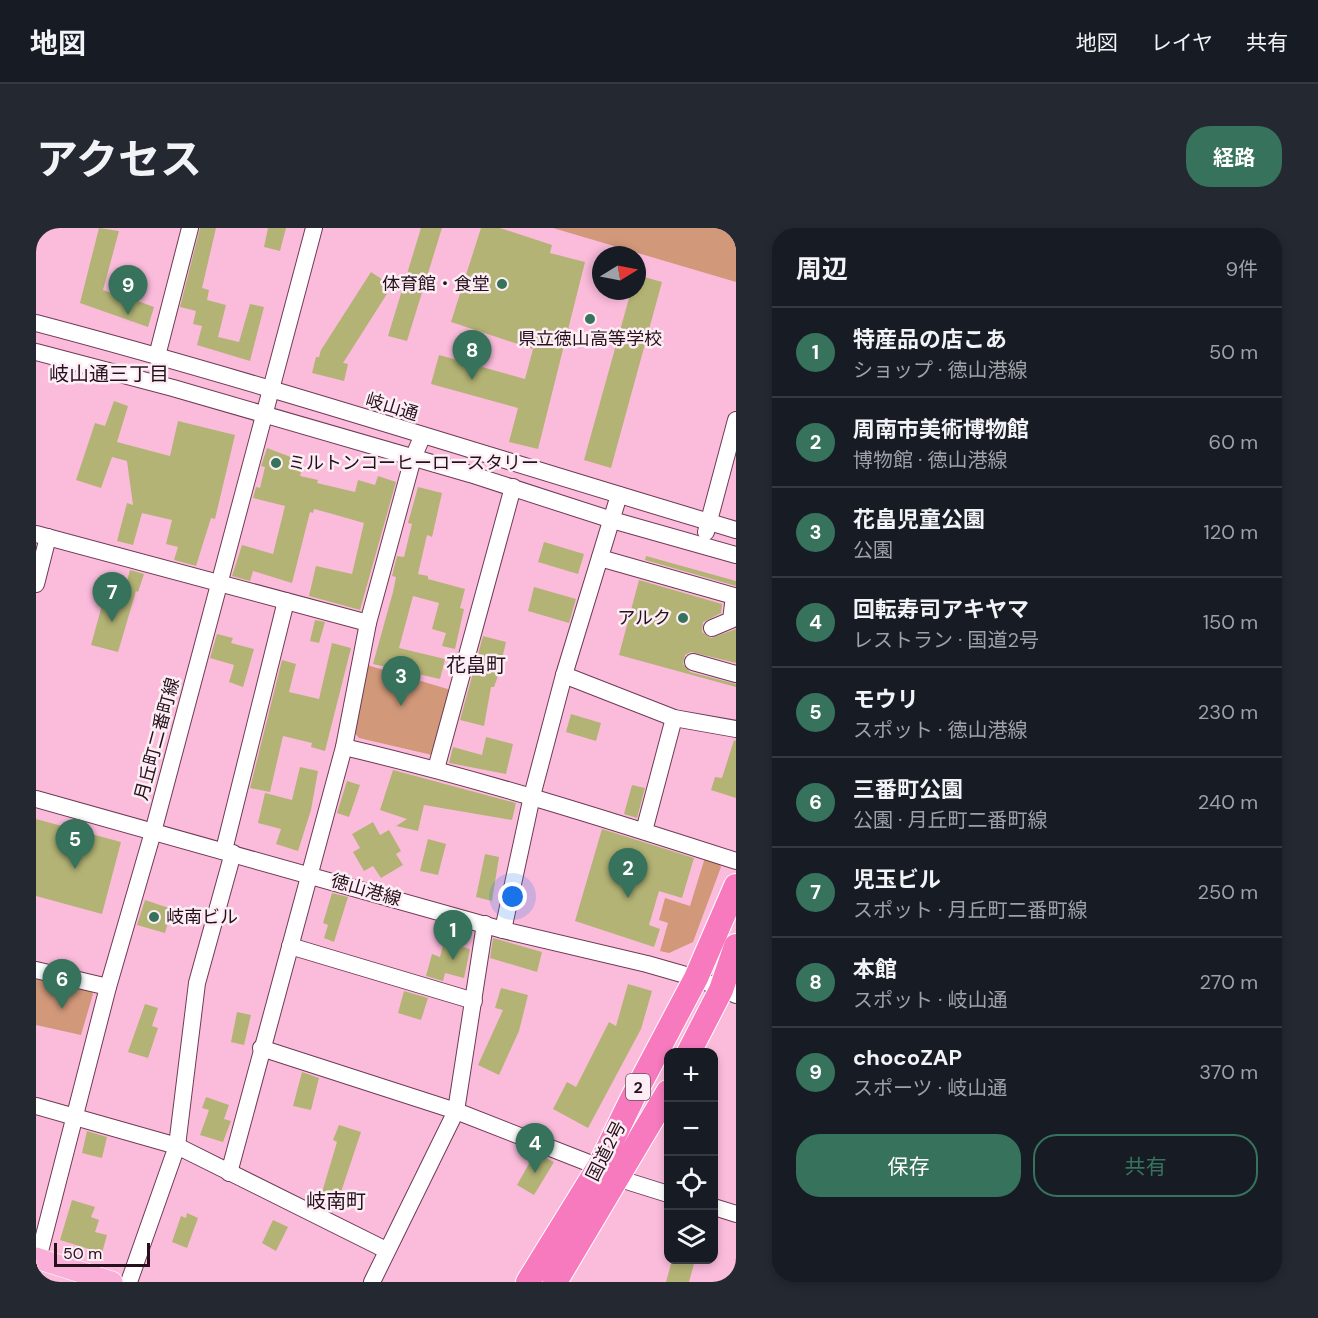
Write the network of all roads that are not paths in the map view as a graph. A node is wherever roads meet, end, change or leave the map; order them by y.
1 (190, 228) edge
2 (314, 228) edge
3 (36, 323) edge
4 (36, 352) edge
5 (157, 356) junction
6 (270, 388) junction
7 (262, 415) junction
8 (736, 420) edge
9 (422, 437) junction
10 (413, 458) junction
11 (513, 487) junction
12 (619, 495) junction
13 (612, 520) junction
14 (710, 523) junction
15 (736, 530) edge
16 (42, 536) edge
17 (702, 545) junction
18 (736, 555) edge
19 (600, 558) junction
20 (219, 582) junction
21 (36, 584) edge
22 (286, 601) junction
23 (368, 623) junction
24 (712, 628) dead end
25 (693, 662) dead end
26 (736, 674) edge
27 (564, 675) junction
28 (674, 717) junction
29 (736, 729) edge
30 (344, 747) junction
31 (436, 769) junction
32 (532, 796) junction
33 (36, 799) edge
34 (644, 831) junction
35 (153, 832) junction
36 (229, 851) junction
37 (736, 861) edge
38 (309, 874) junction
39 (736, 886) edge
40 (485, 924) junction
41 (503, 930) junction
42 (290, 946) junction
43 (736, 946) edge
44 (36, 970) edge
45 (696, 978) junction
46 (108, 987) junction
47 (728, 993) edge
48 (474, 1001) junction
49 (261, 1048) junction
50 (692, 1048) edge
51 (664, 1099) edge
52 (36, 1107) edge
53 (456, 1112) junction
54 (74, 1118) junction
55 (177, 1146) junction
56 (229, 1173) junction
57 (608, 1173) junction
58 (664, 1192) edge
59 (718, 1208) edge
60 (736, 1214) edge
61 (386, 1250) junction
62 (37, 1259) edge
63 (62, 1276) edge
64 (376, 1281) edge
65 (115, 1282) edge
66 (528, 1282) edge
67 (555, 1282) edge

1 - 5 street
2 - 6 street, 月丘町二番町線
3 - 5 street, 岐山通
4 - 7 street
5 - 6 street, 岐山通
6 - 7 street, 月丘町二番町線
6 - 9 street, 岐山通
7 - 10 street
7 - 20 street, 月丘町二番町線
8 - 14 street
9 - 10 street
9 - 12 street, 岐山通
10 - 11 street
10 - 23 street
11 - 13 street
11 - 31 street
12 - 13 street
12 - 14 street, 岐山通
13 - 17 street
13 - 19 street
14 - 15 street, 岐山通
14 - 17 street
16 - 20 street
16 - 21 street
17 - 18 street
19 - 24 street
19 - 27 street
20 - 22 street
20 - 35 street, 月丘町二番町線
22 - 23 street
22 - 36 street
23 - 30 street
25 - 26 street
27 - 28 street
27 - 32 street
28 - 29 street
28 - 34 street
30 - 31 street
30 - 38 street
31 - 32 street
32 - 34 street
32 - 41 street
33 - 35 street, 徳山港線
34 - 37 street
35 - 36 street, 徳山港線
35 - 46 street, 月丘町二番町線
36 - 38 street, 徳山港線
36 - 55 street
38 - 40 street, 徳山港線
38 - 42 street
39 - 45 highway, 国道2号 / 2
40 - 41 street, 徳山港線
40 - 48 street
41 - 45 street, 徳山港線
42 - 48 street
42 - 49 street
43 - 47 highway
44 - 46 street
45 - 47 street, 徳山港線
45 - 57 highway, 国道2号 / 2
46 - 54 street, 月丘町二番町線
47 - 50 highway
48 - 53 street
49 - 53 street
49 - 56 street
51 - 57 highway, 国道2号 / 2
52 - 54 street
53 - 57 street
53 - 61 street
54 - 55 street
54 - 62 street, 月丘町二番町線
55 - 56 street
55 - 65 street
56 - 61 street
57 - 58 street
57 - 66 highway, 国道2号 / 2
57 - 67 highway, 国道2号 / 2
59 - 60 street
61 - 64 street
62 - 63 main road
63 - 65 main road

